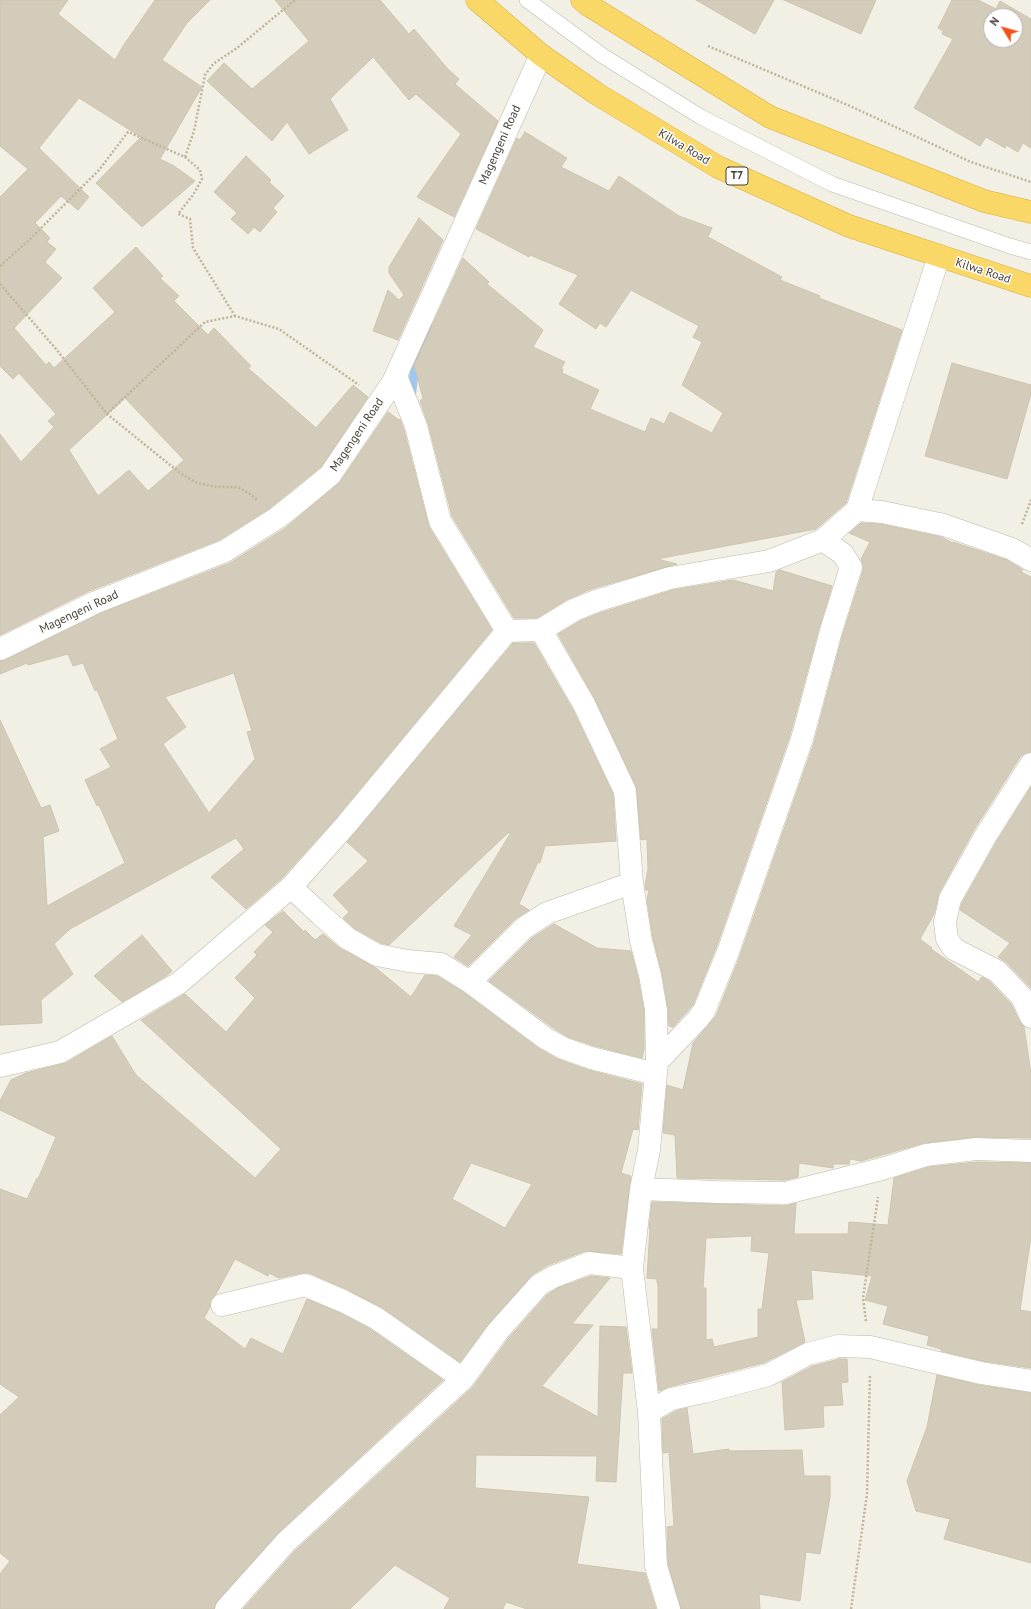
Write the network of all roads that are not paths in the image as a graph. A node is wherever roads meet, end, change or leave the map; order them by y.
1 (477, 0) edge
2 (526, 0) edge
3 (582, 0) edge
4 (541, 55) junction
5 (1031, 212) edge
6 (1031, 252) edge
7 (939, 256) junction
8 (1031, 286) edge
9 (396, 376) junction
10 (857, 510) junction
11 (823, 540) junction
12 (1031, 560) edge
13 (541, 630) junction
14 (507, 631) junction
15 (0, 649) edge
16 (1031, 764) edge
17 (632, 883) junction
18 (291, 887) junction
19 (470, 982) junction
20 (1031, 1017) edge
21 (0, 1066) edge
22 (656, 1068) junction
23 (1031, 1151) edge
24 (641, 1189) junction
25 (632, 1268) junction
26 (222, 1305) dead end
27 (463, 1379) junction
28 (1031, 1381) edge
29 (649, 1412) junction
30 (226, 1609) edge
31 (669, 1609) edge

1 - 4 highway, Kilwa Road / T7
2 - 6 lane
3 - 5 highway
4 - 7 highway, Kilwa Road / T7
4 - 9 street, Magengeni Road
7 - 8 highway, Kilwa Road / T7
7 - 10 street
9 - 14 street
9 - 15 street, Magengeni Road
10 - 11 street
10 - 12 street
11 - 13 street
11 - 22 street
13 - 14 street
13 - 17 street
14 - 18 street
16 - 20 street
17 - 19 street
17 - 22 street
18 - 19 street
18 - 21 street
19 - 22 street
22 - 24 street
23 - 24 street
24 - 25 street
25 - 27 street
25 - 29 street
26 - 27 street
27 - 30 street
28 - 29 street
29 - 31 street

